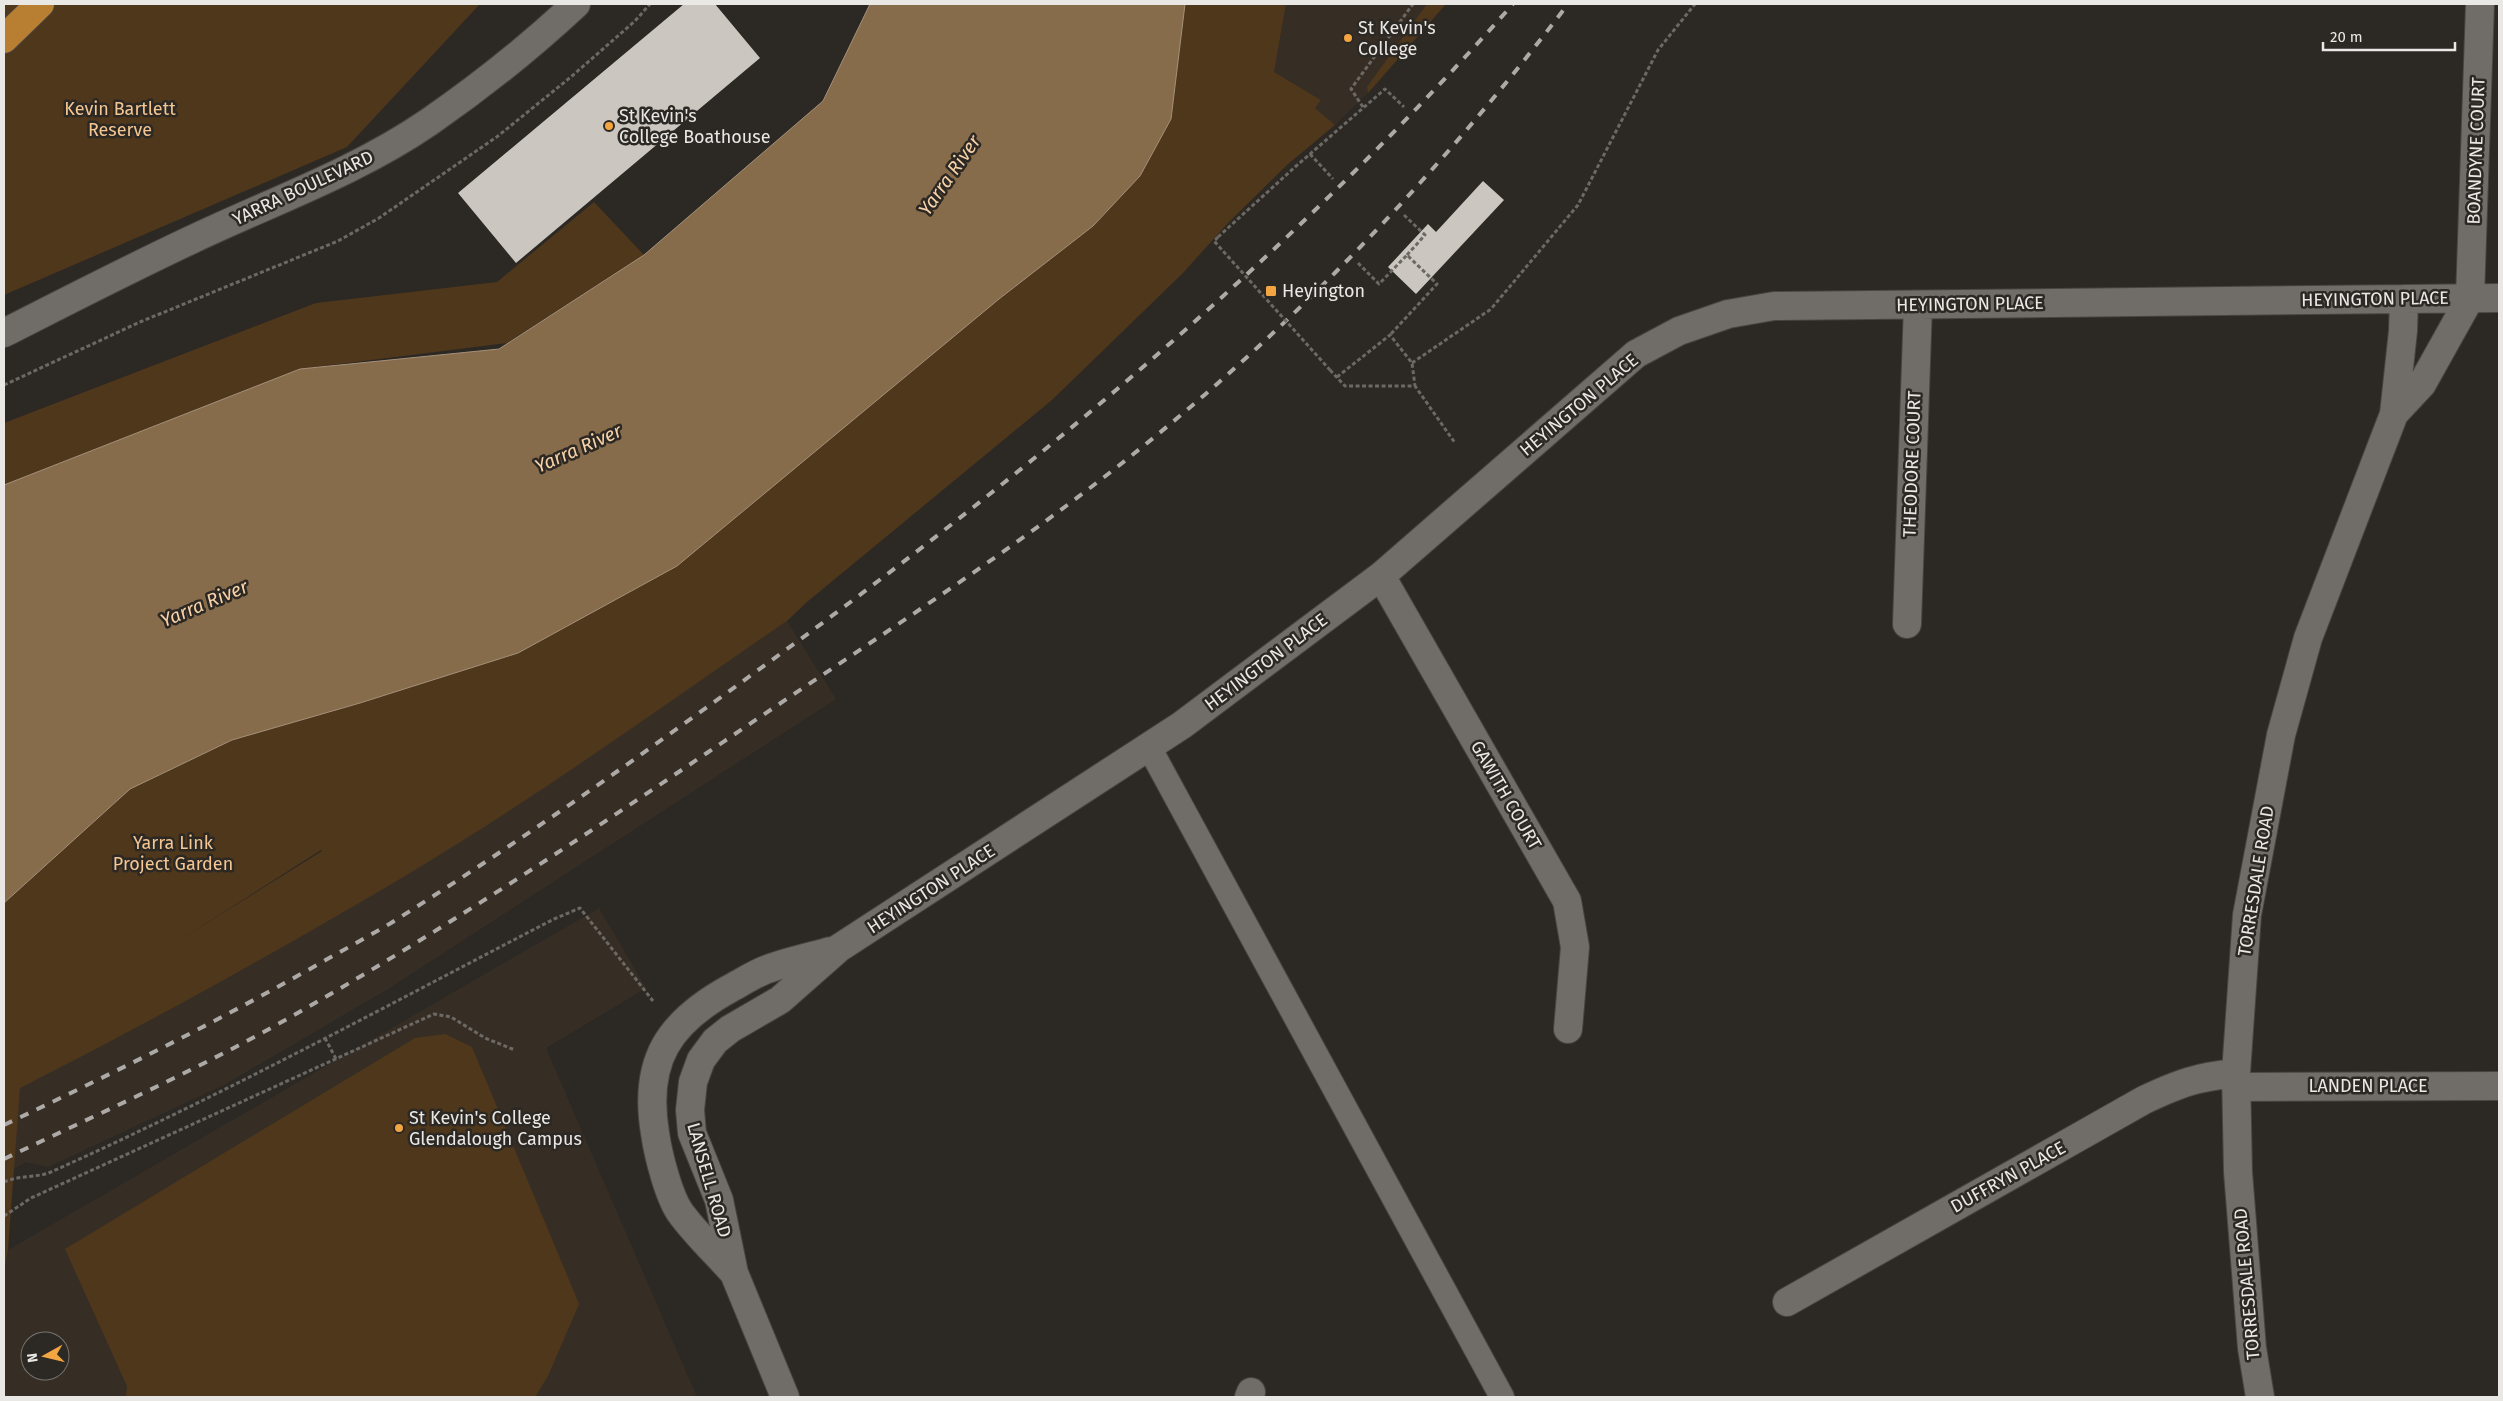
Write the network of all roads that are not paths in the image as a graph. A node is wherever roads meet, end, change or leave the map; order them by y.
1 (40, 4) edge
2 (576, 4) edge
3 (2480, 4) edge
4 (4, 39) edge
5 (2470, 298) junction
6 (2499, 298) edge
7 (2404, 299) junction
8 (1918, 305) junction
9 (4, 332) edge
10 (2394, 414) junction
11 (1381, 576) junction
12 (1907, 624) dead end
13 (1149, 747) junction
14 (839, 948) junction
15 (1568, 1029) dead end
16 (672, 1034) joint
17 (702, 1060) joint
18 (2236, 1080) junction
19 (2499, 1086) edge
20 (734, 1272) junction
21 (1787, 1302) dead end
22 (785, 1397) edge
23 (1502, 1397) edge
24 (2260, 1397) edge

1 - 4 highway
2 - 9 street, YARRA BOULEVARD
3 - 5 street, BOANDYNE COURT
5 - 6 street, HEYINGTON PLACE
5 - 7 street, HEYINGTON PLACE
5 - 10 street, TORRESDALE ROAD
7 - 8 street, HEYINGTON PLACE
7 - 10 street, TORRESDALE ROAD
8 - 11 street, HEYINGTON PLACE
8 - 12 street, THEODORE COURT
10 - 18 street, TORRESDALE ROAD
11 - 13 street, HEYINGTON PLACE
11 - 15 street, GAWITH COURT
13 - 14 street, HEYINGTON PLACE
13 - 23 lane
14 - 16 street, HEYINGTON PLACE
14 - 17 street, HEYINGTON PLACE
16 - 20 street, LANSELL ROAD
17 - 20 street, LANSELL ROAD
18 - 19 street, LANDEN PLACE
18 - 21 street, DUFFRYN PLACE
18 - 24 street, TORRESDALE ROAD
20 - 22 street, LANSELL ROAD

